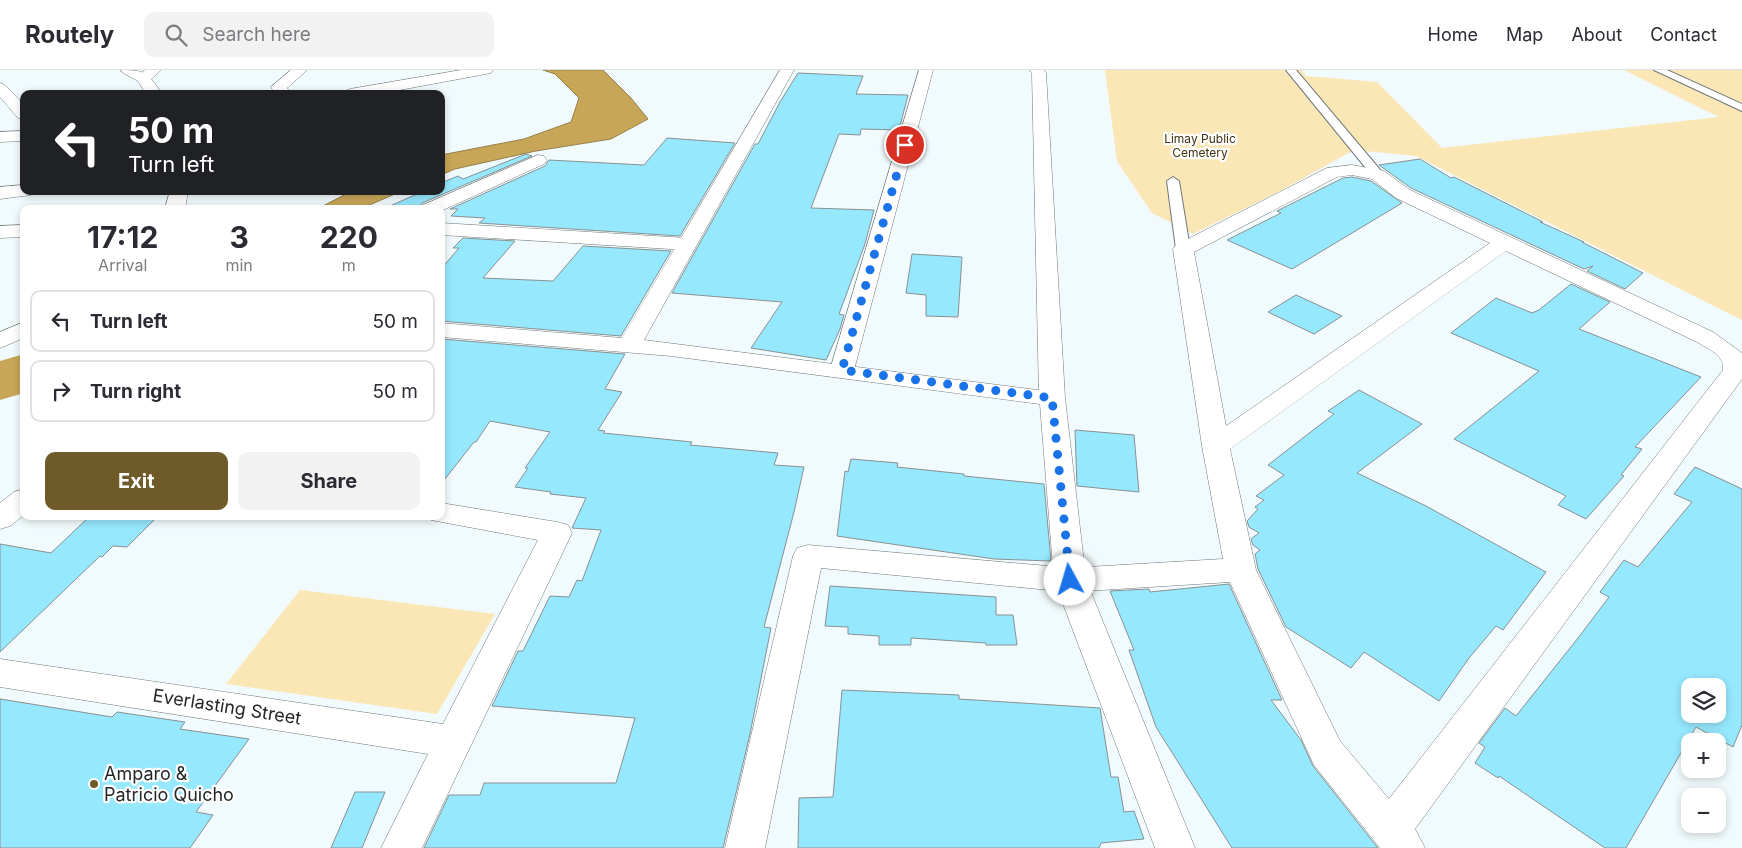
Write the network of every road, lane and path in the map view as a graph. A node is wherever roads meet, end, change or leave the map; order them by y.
1 (128, 70) edge
2 (300, 70) edge
3 (486, 70) edge
4 (787, 70) edge
5 (926, 70) edge
6 (1037, 70) edge
7 (1291, 70) edge
8 (1659, 70) edge
9 (149, 74) edge
10 (0, 88) edge
11 (153, 90) edge
12 (281, 90) edge
13 (373, 90) edge
14 (1742, 108) edge
15 (20, 110) edge
16 (20, 136) edge
17 (0, 137) edge
18 (538, 160) dead end
19 (1378, 175) junction
20 (1173, 181) dead end
21 (20, 191) edge
22 (0, 193) edge
23 (439, 205) edge
24 (445, 229) edge
25 (20, 230) edge
26 (0, 232) edge
27 (1504, 243) junction
28 (687, 244) junction
29 (1183, 249) junction
30 (445, 330) edge
31 (20, 331) edge
32 (0, 341) edge
33 (629, 346) junction
34 (842, 370) junction
35 (1052, 398) junction
36 (1216, 446) junction
37 (20, 502) edge
38 (445, 514) edge
39 (0, 520) edge
40 (1240, 570) junction
41 (1070, 580) junction
42 (0, 673) edge
43 (454, 742) junction
44 (1398, 839) edge
45 (401, 848) edge
46 (745, 848) edge
47 (1175, 848) edge

1 - 9 street
2 - 12 street
3 - 13 street
4 - 28 street
5 - 34 street
6 - 35 street
7 - 19 lane
8 - 14 lane
9 - 11 street
10 - 15 street
16 - 17 street
18 - 23 street
19 - 27 street
19 - 29 street
20 - 29 lane
21 - 22 street
24 - 28 street
25 - 26 street
27 - 36 street
27 - 44 street
28 - 33 street
29 - 36 street
30 - 33 street
31 - 32 street
33 - 34 street
34 - 35 street
35 - 41 street
36 - 40 street
37 - 39 street
38 - 43 street
40 - 41 street
40 - 44 street
41 - 46 street
41 - 47 street
42 - 43 street, Everlasting Street
43 - 45 street

